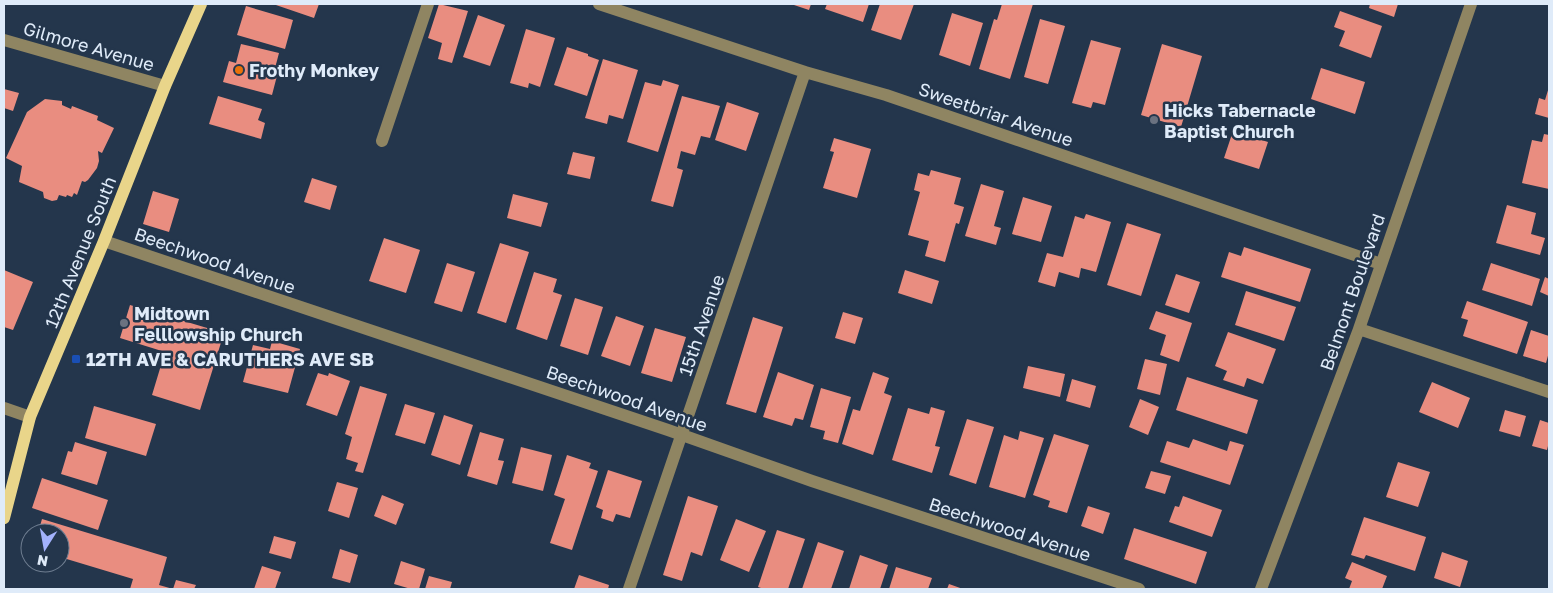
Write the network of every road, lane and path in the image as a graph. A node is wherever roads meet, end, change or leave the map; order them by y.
1 (201, 4) edge
2 (428, 4) edge
3 (599, 4) edge
4 (1472, 4) edge
5 (4, 40) edge
6 (804, 72) junction
7 (165, 86) junction
8 (382, 141) dead end
9 (104, 241) junction
10 (1381, 264) junction
11 (1359, 329) junction
12 (1549, 392) edge
13 (4, 408) edge
14 (30, 417) junction
15 (682, 434) junction
16 (4, 518) edge
17 (629, 589) edge
18 (1139, 589) edge
19 (1261, 589) edge

1 - 7 main road, 12th Avenue South
2 - 8 street
3 - 6 street, Sweetbriar Avenue
4 - 10 street, Belmont Boulevard
5 - 7 street, Gilmore Avenue
6 - 10 street, Sweetbriar Avenue
6 - 15 street, 15th Avenue
7 - 9 main road, 12th Avenue South
9 - 14 main road, 12th Avenue South
9 - 15 street, Beechwood Avenue
10 - 11 street, Belmont Boulevard
11 - 12 street
11 - 19 street, Belmont Boulevard
13 - 14 street
14 - 16 main road, 12th Avenue South
15 - 17 street, 15th Avenue
15 - 18 street, Beechwood Avenue

